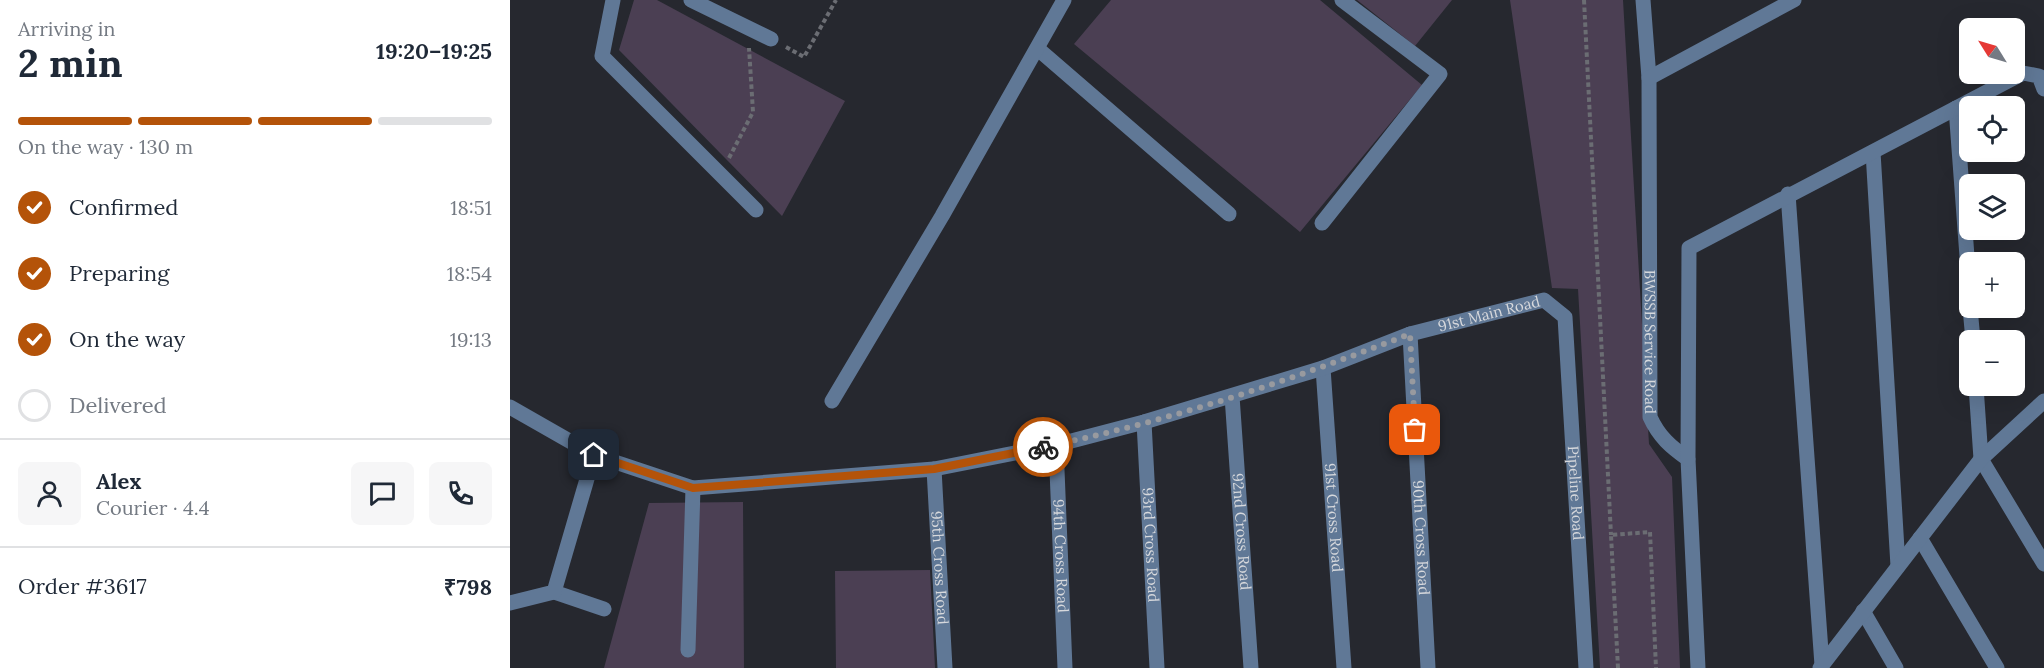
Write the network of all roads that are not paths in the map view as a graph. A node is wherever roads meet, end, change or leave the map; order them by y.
1 (613, 0) edge
2 (690, 0) edge
3 (1064, 0) edge
4 (1342, 0) edge
5 (1643, 0) edge
6 (1794, 0) edge
7 (771, 39) road end
8 (1038, 49) junction
9 (1649, 78) junction
10 (2042, 78) edge
11 (1956, 108) junction
12 (1873, 152) junction
13 (1788, 194) junction
14 (756, 210) dead end
15 (1229, 214) dead end
16 (1322, 223) dead end
17 (1967, 252) edge
18 (1565, 317) joint
19 (1410, 334) junction
20 (1323, 368) junction
21 (1232, 396) junction
22 (1977, 396) edge
23 (2044, 400) edge
24 (832, 401) dead end
25 (510, 407) edge
26 (1144, 422) junction
27 (1056, 445) junction
28 (594, 455) junction
29 (1688, 459) junction
30 (1981, 459) junction
31 (934, 469) junction
32 (693, 488) junction
33 (1920, 538) junction
34 (2044, 564) edge
35 (1898, 566) junction
36 (554, 592) junction
37 (510, 603) edge
38 (604, 609) dead end
39 (1863, 611) junction
40 (687, 650) dead end
41 (1821, 667) edge
42 (945, 668) edge
43 (1065, 668) edge
44 (1157, 668) edge
45 (1251, 668) edge
46 (1344, 668) edge
47 (1428, 668) edge
48 (1586, 668) edge
49 (1698, 668) edge
50 (1896, 668) edge
51 (1997, 668) edge

1 - 14 street
2 - 7 street
3 - 8 street
4 - 16 street
5 - 9 street, BWSSB Service Road
6 - 9 street
8 - 15 street
8 - 24 street
9 - 29 street, BWSSB Service Road
10 - 11 street
11 - 12 street
11 - 17 street
12 - 13 street
12 - 35 street
13 - 29 street
13 - 41 street
18 - 19 street, 91st Main Road
18 - 48 street, Pipeline Road
19 - 20 street, 91st Main Road
19 - 47 street, 90th Cross Road
20 - 21 street, 91st Main Road
20 - 46 street, 91st Cross Road
21 - 26 street, 91st Main Road
21 - 45 street, 92nd Cross Road
22 - 30 street
23 - 30 street
25 - 28 street, 91st Main Road
26 - 27 street, 91st Main Road
26 - 44 street, 93rd Cross Road
27 - 31 street, 91st Main Road
27 - 43 street, 94th Cross Road
28 - 32 street, 91st Main Road
28 - 36 street
29 - 49 street
30 - 33 street
30 - 34 street
31 - 32 street, 91st Main Road
31 - 42 street, 95th Cross Road
32 - 40 street
33 - 35 street
33 - 51 street
35 - 39 street
36 - 37 street
36 - 38 street
39 - 41 street
39 - 50 street

